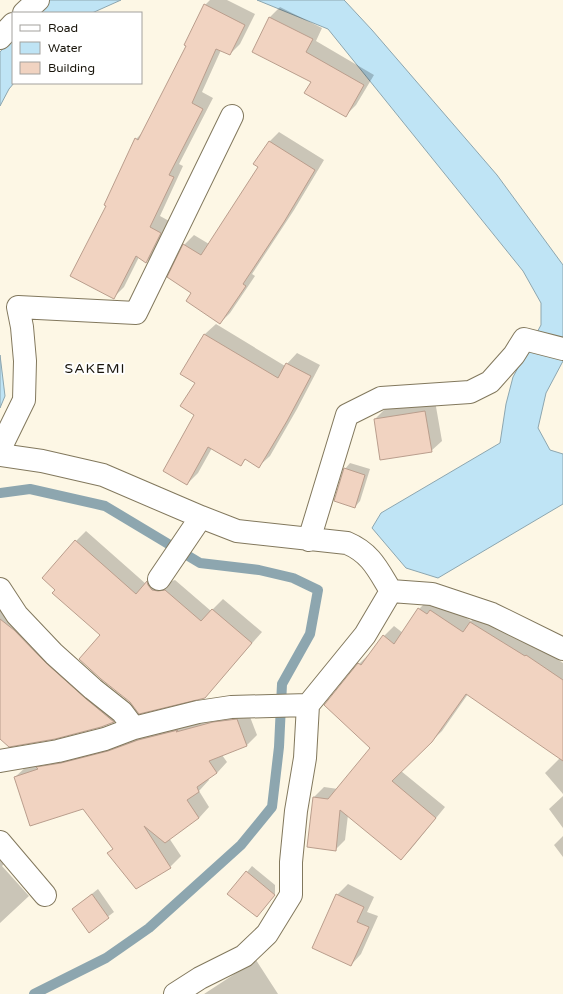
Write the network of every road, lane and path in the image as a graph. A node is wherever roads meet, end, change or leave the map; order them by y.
1 (38, 0) edge
2 (25, 12) edge
3 (12, 25) edge
4 (0, 38) edge
5 (232, 116) dead end
6 (563, 349) edge
7 (0, 449) edge
8 (0, 455) edge
9 (201, 516) junction
10 (309, 540) junction
11 (159, 579) dead end
12 (0, 589) edge
13 (391, 591) junction
14 (563, 649) edge
15 (308, 705) junction
16 (134, 728) junction
17 (0, 761) edge
18 (0, 842) edge
19 (46, 895) dead end
20 (175, 994) edge

1 - 2 street
3 - 4 street
5 - 7 street
6 - 10 street
8 - 9 street
9 - 10 street
9 - 11 street
10 - 13 street
12 - 16 street
13 - 14 street
13 - 15 street
15 - 16 street
15 - 20 street
16 - 17 street
18 - 19 street

